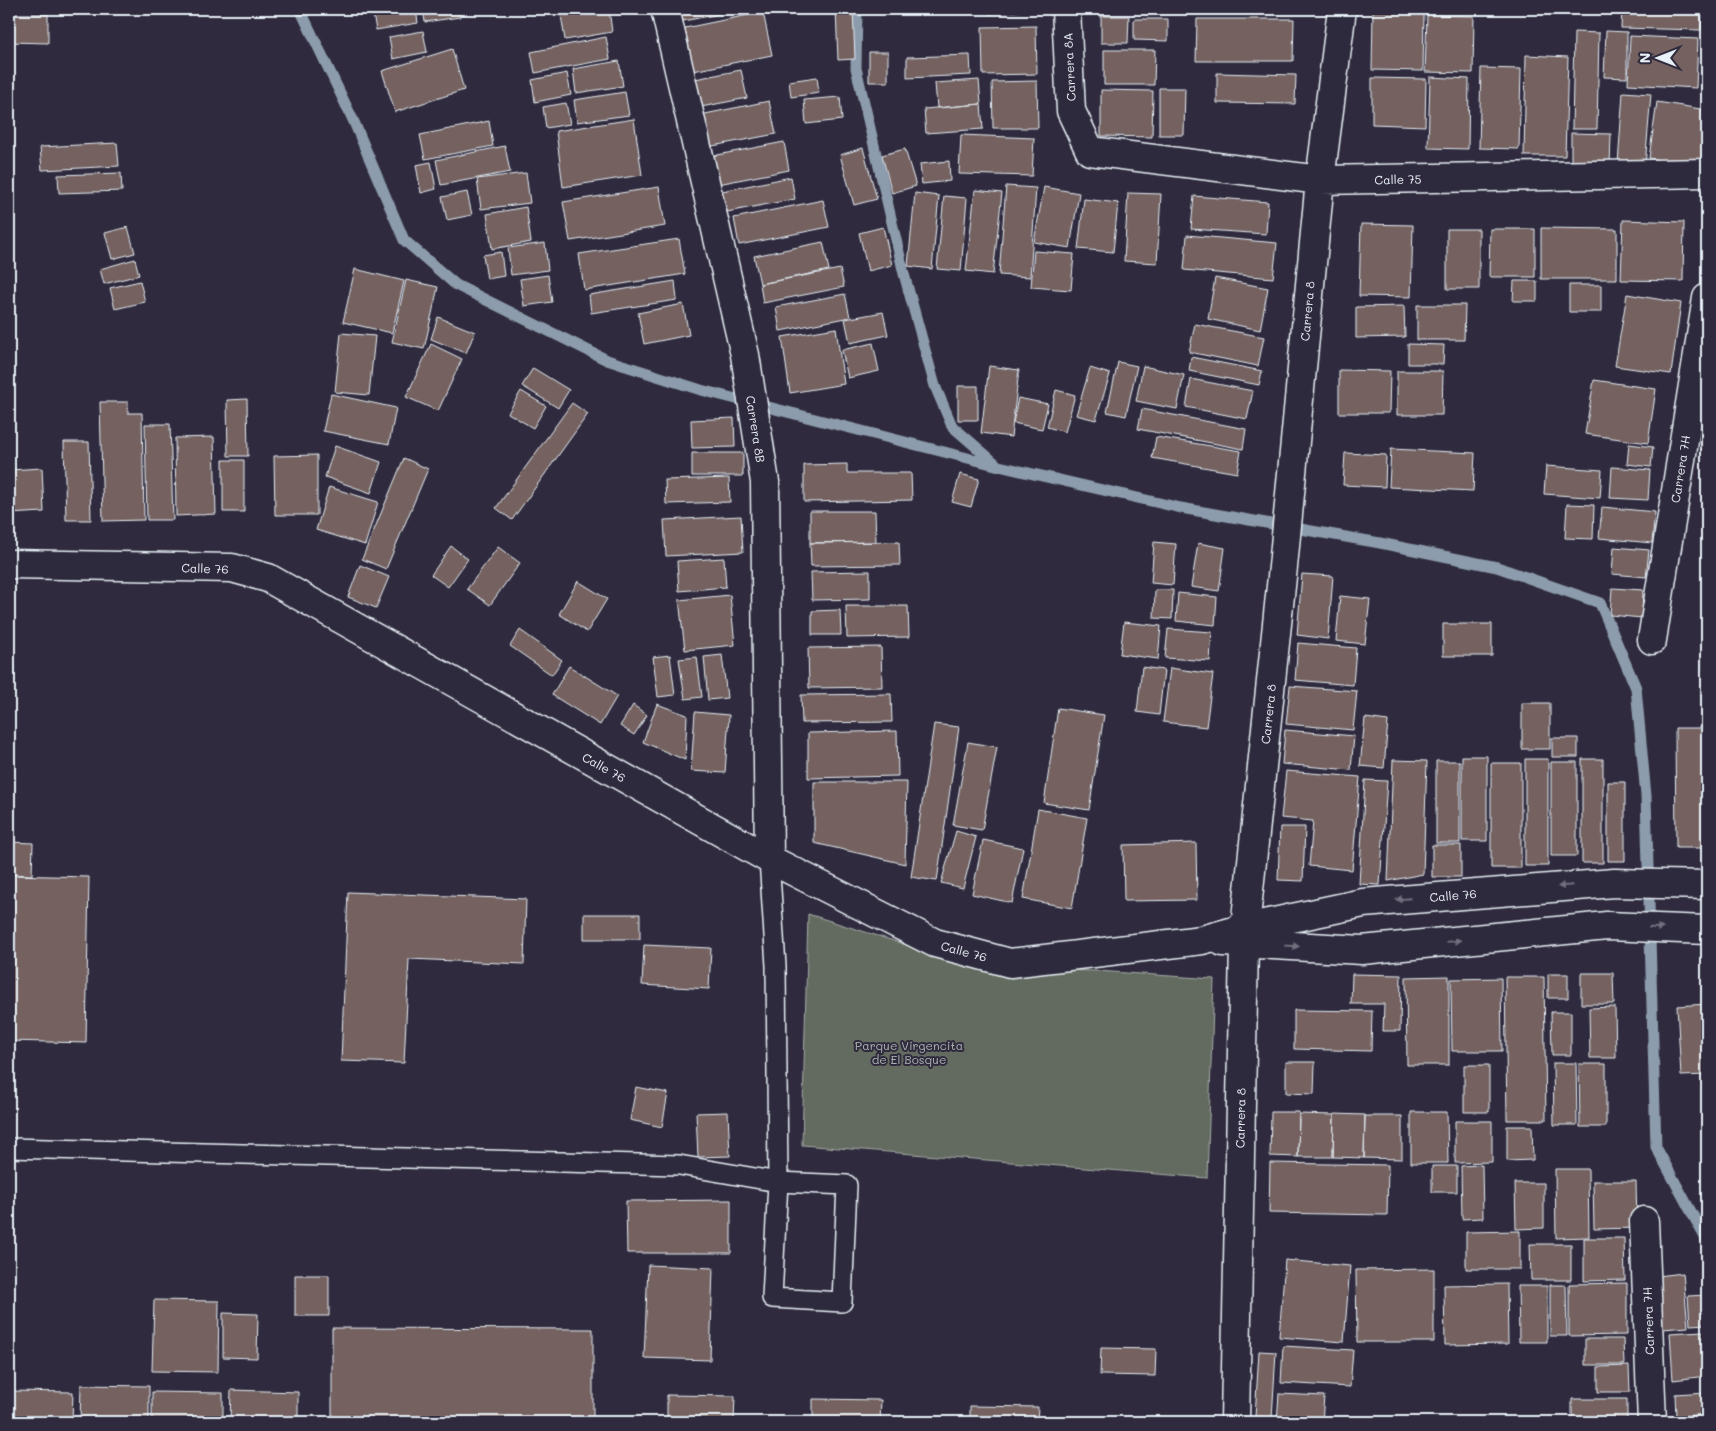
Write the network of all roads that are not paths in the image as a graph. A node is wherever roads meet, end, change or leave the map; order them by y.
1 (665, 9) edge
2 (1066, 9) edge
3 (1342, 9) edge
4 (1090, 151) joint
5 (1707, 173) edge
6 (1320, 180) junction
7 (1707, 298) edge
8 (9, 564) edge
9 (1652, 640) dead end
10 (769, 859) junction
11 (1704, 885) edge
12 (1707, 930) edge
13 (1244, 936) junction
14 (9, 1148) edge
15 (778, 1182) junction
16 (1644, 1220) dead end
17 (1235, 1422) edge
18 (1652, 1422) edge

1 - 10 street, Carrera 8B
2 - 4 street, Carrera 8A
3 - 6 street, Carrera 8
4 - 6 street, Calle 75
5 - 6 street, Calle 75
6 - 13 street, Carrera 8
7 - 9 street, Carrera 7H
8 - 10 street, Calle 76
10 - 13 street, Calle 76
10 - 15 lane
11 -> 13 street, Calle 76
13 -> 12 street, Calle 76
13 - 17 street, Carrera 8
14 - 15 lane
15 - 15 lane
16 - 18 street, Carrera 7H

